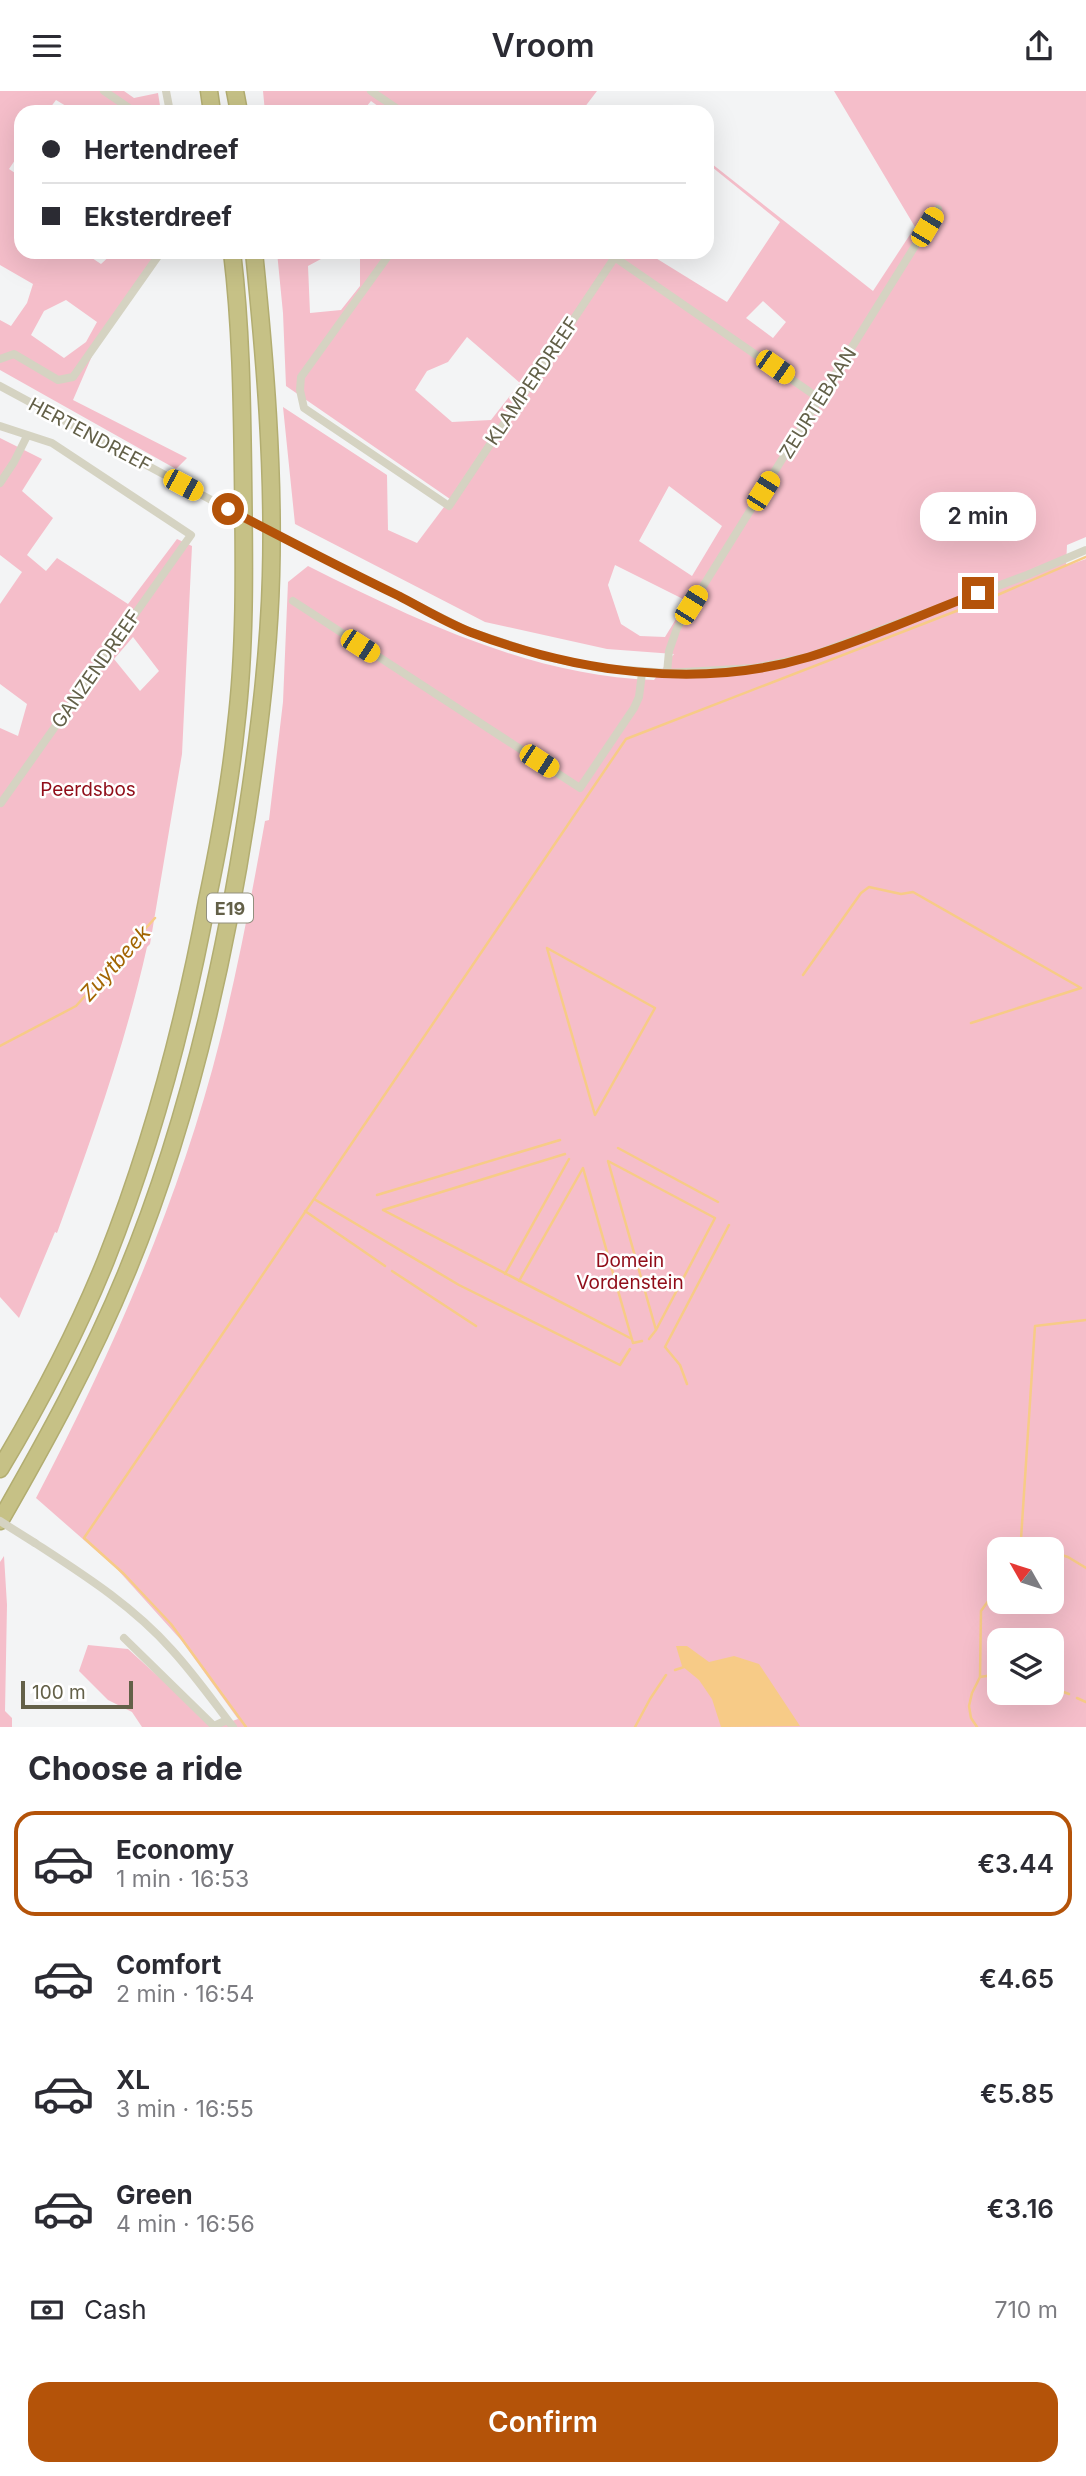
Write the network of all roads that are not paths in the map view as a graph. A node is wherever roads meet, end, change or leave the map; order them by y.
1 (104, 91) edge
2 (371, 91) edge
3 (125, 105) edge
4 (392, 105) edge
5 (938, 209) dead end
6 (155, 259) edge
7 (233, 259) edge
8 (255, 259) edge
9 (386, 259) edge
10 (608, 259) edge
11 (618, 259) edge
12 (0, 359) edge
13 (0, 386) edge
14 (820, 399) junction
15 (0, 426) edge
16 (27, 436) junction
17 (0, 483) edge
18 (191, 535) joint
19 (1086, 550) edge
20 (293, 601) dead end
21 (642, 673) junction
22 (667, 673) junction
23 (1, 803) edge
24 (0, 1469) edge
25 (0, 1521) edge
26 (124, 1638) dead end
27 (230, 1723) edge

1 - 3 street
2 - 4 street
5 - 14 street, ZEURTEBAAN
6 - 12 street
7 - 24 highway, E19
8 - 25 highway, E19
9 - 10 street, KLAMPERDREEF
11 - 14 street
13 - 21 street, HERTENDREEF, bridge
14 - 22 street, ZEURTEBAAN
15 - 16 street, HERTENDREEF
16 - 17 street
16 - 18 street, HERTENDREEF
18 - 23 street, GANZENDREEF
19 - 22 street, HERTENDREEF
20 - 21 street
21 - 22 street, HERTENDREEF
25 - 27 street, bridge
26 - 27 street

